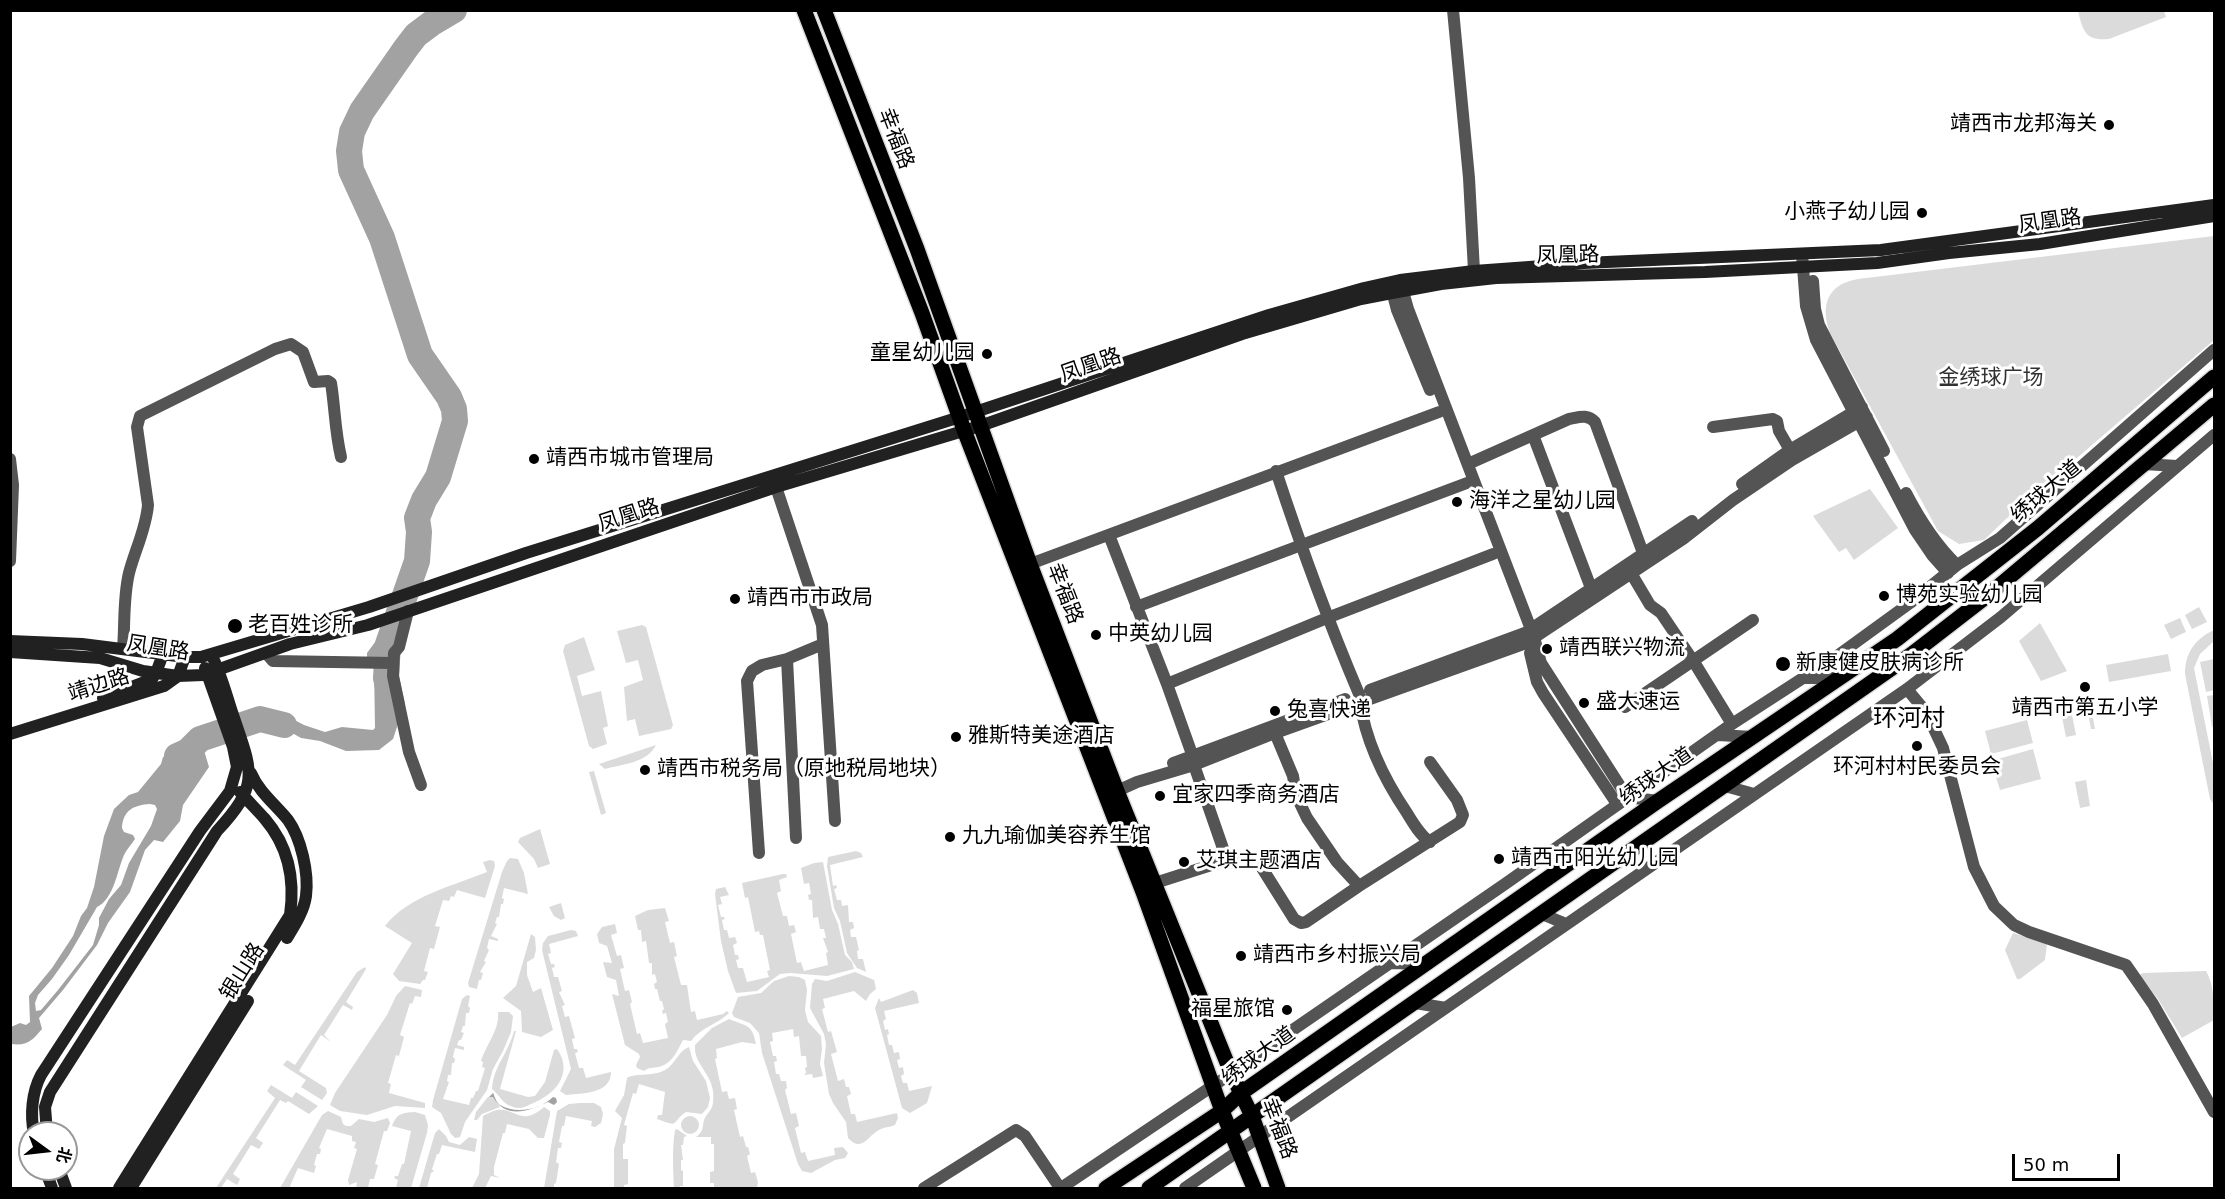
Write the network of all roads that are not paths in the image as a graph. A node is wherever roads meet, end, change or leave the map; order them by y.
1 (804, 10) edge
2 (824, 10) edge
3 (1453, 10) edge
4 (2214, 205) edge
5 (2214, 216) edge
6 (1807, 254) junction
7 (1808, 267) junction
8 (1474, 271) junction
9 (1396, 287) junction
10 (2214, 350) edge
11 (2214, 376) edge
12 (2214, 405) edge
13 (1439, 411) junction
14 (1861, 414) junction
15 (966, 419) junction
16 (980, 426) junction
17 (1713, 427) dead end
18 (1533, 435) junction
19 (2214, 435) edge
20 (1790, 450) junction
21 (341, 458) dead end
22 (10, 459) edge
23 (1468, 464) junction
24 (2144, 464) junction
25 (2177, 466) junction
26 (1276, 471) junction
27 (1467, 483) junction
28 (776, 487) junction
29 (1109, 535) junction
30 (1300, 546) junction
31 (1643, 553) junction
32 (1493, 554) junction
33 (10, 561) edge
34 (1030, 564) junction
35 (1953, 569) junction
36 (1631, 573) junction
37 (1591, 588) junction
38 (1136, 607) junction
39 (408, 611) junction
40 (1327, 618) junction
41 (1753, 620) dead end
42 (1529, 636) junction
43 (10, 641) edge
44 (823, 644) junction
45 (123, 649) junction
46 (10, 652) edge
47 (266, 653) junction
48 (163, 654) junction
49 (206, 656) junction
50 (184, 657) junction
51 (787, 659) junction
52 (1694, 662) junction
53 (393, 663) junction
54 (213, 672) junction
55 (156, 673) junction
56 (178, 676) junction
57 (1803, 678) junction
58 (1841, 678) junction
59 (1167, 684) junction
60 (1907, 689) junction
61 (1360, 698) junction
62 (1625, 707) dead end
63 (1732, 724) junction
64 (10, 727) edge
65 (1275, 733) junction
66 (10, 734) edge
67 (1718, 735) junction
68 (1753, 737) junction
69 (1193, 761) junction
70 (1430, 762) dead end
71 (243, 768) junction
72 (421, 785) dead end
73 (1725, 786) junction
74 (1116, 787) junction
75 (1754, 794) junction
76 (244, 796) junction
77 (1622, 800) junction
78 (1658, 801) junction
79 (835, 821) dead end
80 (796, 838) dead end
81 (1430, 842) junction
82 (759, 854) dead end
83 (1227, 860) junction
84 (1155, 883) junction
85 (1505, 884) junction
86 (1359, 886) junction
87 (1533, 890) junction
88 (1542, 914) junction
89 (1566, 924) junction
90 (1390, 963) junction
91 (1428, 964) junction
92 (1414, 1003) junction
93 (1446, 1008) junction
94 (1232, 1075) junction
95 (1214, 1085) junction
96 (1241, 1093) junction
97 (1281, 1096) junction
98 (1307, 1104) junction
99 (1222, 1111) junction
100 (2214, 1112) edge
101 (1252, 1116) junction
102 (34, 1121) edge
103 (46, 1121) edge
104 (1231, 1131) junction
105 (1261, 1138) junction
106 (1240, 1152) junction
107 (119, 1188) edge
108 (131, 1188) edge
109 (924, 1188) edge
110 (1060, 1188) edge
111 (1106, 1188) edge
112 (1149, 1188) edge
113 (1185, 1188) edge
114 (1254, 1188) edge
115 (1278, 1188) edge

1 - 15 main road, 幸福路
2 - 15 main road, 幸福路
3 - 8 street
4 - 6 main road, 凤凰路
5 - 7 main road, 凤凰路
6 - 7 street
6 - 8 main road, 凤凰路
7 - 9 main road, 凤凰路
7 - 14 street
8 - 9 main road, 凤凰路
9 - 13 street
9 - 15 main road, 凤凰路
9 - 16 main road, 凤凰路
9 - 23 street
10 - 35 street
11 - 58 main road, 绣球大道
12 - 24 main road, 绣球大道
13 - 26 street
13 - 27 street
14 - 20 street
14 - 35 street
14 - 36 street
15 - 16 main road, 幸福路
15 - 28 main road, 凤凰路
15 - 49 main road, 凤凰路
15 - 95 main road, 幸福路
16 - 34 main road, 幸福路
17 - 20 street
18 - 23 street
18 - 31 street
18 - 37 street
19 - 25 street
20 - 31 street
21 - 45 street
22 - 33 street
23 - 42 street
24 - 25 street
24 - 73 main road, 绣球大道
25 - 60 street
26 - 29 street
26 - 30 street
27 - 30 street
27 - 32 street
28 - 39 main road, 凤凰路
28 - 44 street
29 - 34 street
29 - 38 street
30 - 38 street
30 - 40 street
31 - 37 street
32 - 40 street
32 - 42 street
34 - 74 main road, 幸福路
35 - 57 street
36 - 42 street
36 - 52 street
37 - 42 street
38 - 59 street
39 - 47 main road, 凤凰路
39 - 53 street
40 - 59 street
40 - 61 street
41 - 52 street
42 - 61 street
42 - 77 street
43 - 45 main road, 凤凰路
44 - 51 street
44 - 79 street
45 - 48 main road, 凤凰路
46 - 55 main road, 凤凰路
47 - 53 street
47 - 54 main road, 凤凰路
48 - 50 main road, 凤凰路
48 - 55 main road, 靖边路
49 - 50 main road, 凤凰路
49 - 54 main road, 银山路
50 - 56 main road
51 - 80 street
51 - 82 street
52 - 62 street
52 - 63 street
53 - 72 street
54 - 56 main road, 凤凰路
54 - 71 main road, 银山路
55 - 56 main road, 凤凰路
55 - 64 main road, 靖边路
56 - 66 main road, 靖边路
57 - 58 street
57 - 63 street
58 - 68 main road, 绣球大道
59 - 69 street
60 - 75 street
60 - 100 street
61 - 65 street
61 - 69 street
61 - 81 street
63 - 67 street
65 - 69 street
65 - 86 street
67 - 68 street
67 - 77 street
68 - 78 main road, 绣球大道
69 - 74 street
69 - 83 street
70 - 81 street
71 - 76 main road, 银山路
71 - 102 main road, 银山路
71 - 108 main road, 银山路
73 - 75 street
73 - 88 main road, 绣球大道
74 - 84 main road, 幸福路
75 - 89 street
76 - 103 main road, 银山路
76 - 107 main road, 银山路
77 - 78 street
77 - 85 street
78 - 87 main road, 绣球大道
81 - 86 street
83 - 84 street
83 - 86 street
84 - 94 main road, 幸福路
85 - 87 street
85 - 90 street
87 - 91 main road, 绣球大道
88 - 89 street
88 - 92 main road, 绣球大道
89 - 93 street
90 - 91 street
90 - 94 street
91 - 96 main road, 绣球大道
92 - 93 street
92 - 97 main road, 绣球大道
93 - 98 street
94 - 95 street
94 - 96 main road, 幸福路
95 - 99 main road, 幸福路
95 - 110 street
96 - 99 main road, 绣球大道
96 - 101 main road, 幸福路
97 - 98 street
97 - 101 main road, 绣球大道
98 - 105 street
99 - 104 main road, 幸福路
99 - 111 main road, 绣球大道
101 - 104 main road, 绣球大道
101 - 105 main road, 幸福路
104 - 106 main road, 幸福路
104 - 112 main road, 绣球大道
105 - 106 street
105 - 115 main road, 幸福路
106 - 113 street
106 - 114 main road, 幸福路
109 - 110 street

